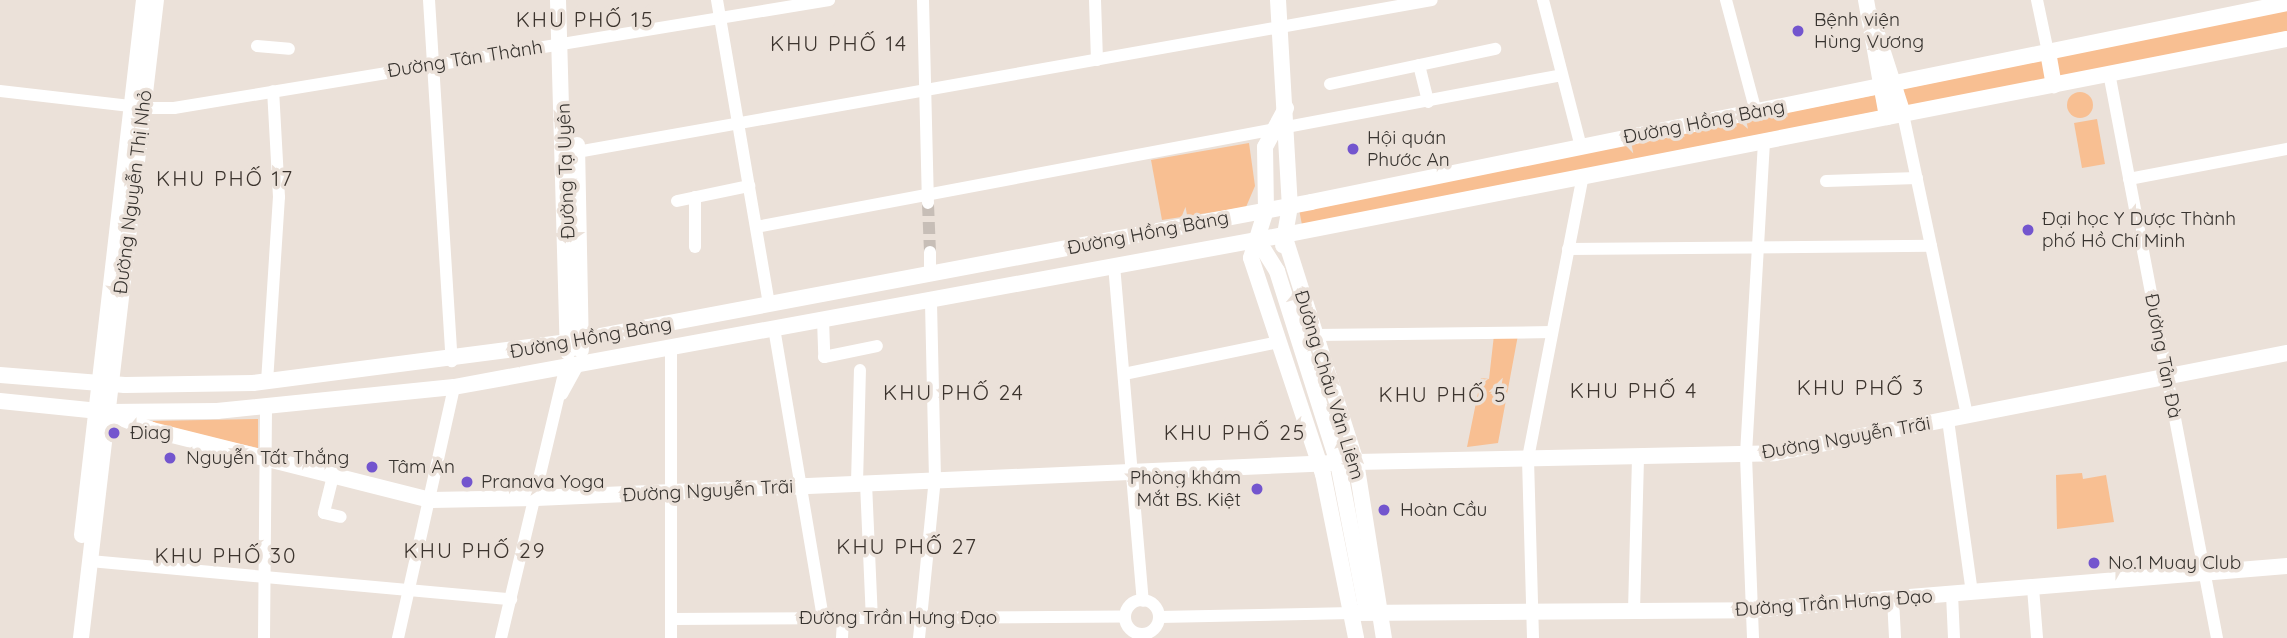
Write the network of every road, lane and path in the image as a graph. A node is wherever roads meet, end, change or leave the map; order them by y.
1 (144, 0) edge
2 (156, 0) edge
3 (429, 0) edge
4 (558, 0) edge
5 (568, 0) edge
6 (717, 0) edge
7 (829, 0) edge
8 (923, 0) edge
9 (1095, 0) edge
10 (1278, 0) edge
11 (1432, 0) edge
12 (1544, 0) edge
13 (1726, 0) edge
14 (2037, 0) edge
15 (2287, 3) edge
16 (1867, 7) edge
17 (720, 18) junction
18 (1280, 29) junction
19 (2287, 39) edge
20 (565, 43) junction
21 (257, 46) dead end
22 (289, 49) dead end
23 (1495, 50) dead end
24 (2048, 52) junction
25 (1097, 60) junction
26 (1874, 61) junction
27 (433, 65) junction
28 (1419, 65) junction
29 (2109, 73) junction
30 (1562, 75) junction
31 (1330, 84) dead end
32 (1887, 84) junction
33 (2054, 85) junction
34 (0, 91) edge
35 (273, 91) junction
36 (925, 91) junction
37 (1857, 91) junction
38 (1428, 102) junction
39 (137, 107) junction
40 (1286, 108) junction
41 (1756, 112) junction
42 (1895, 115) junction
43 (738, 124) junction
44 (1287, 131) junction
45 (1269, 134) junction
46 (1764, 141) junction
47 (1581, 147) junction
48 (2287, 149) edge
49 (572, 153) junction
50 (1583, 176) junction
51 (1917, 178) junction
52 (2129, 179) junction
53 (1826, 181) dead end
54 (749, 186) junction
55 (695, 197) junction
56 (928, 200) junction
57 (677, 201) dead end
58 (1290, 206) junction
59 (1266, 210) junction
60 (756, 227) junction
61 (1284, 235) junction
62 (1257, 239) junction
63 (1112, 240) junction
64 (1931, 246) junction
65 (695, 247) dead end
66 (1761, 247) junction
67 (1568, 249) junction
68 (930, 252) tunnel mouth
69 (1114, 265) junction
70 (1277, 271) junction
71 (930, 275) junction
72 (931, 299) junction
73 (769, 305) junction
74 (824, 319) junction
75 (671, 324) junction
76 (774, 328) junction
77 (1552, 331) junction
78 (1315, 335) junction
79 (1299, 338) junction
80 (575, 341) junction
81 (1279, 342) junction
82 (671, 346) junction
83 (877, 346) dead end
84 (2287, 353) edge
85 (452, 361) junction
86 (573, 364) junction
87 (860, 370) dead end
88 (1124, 374) junction
89 (0, 375) edge
90 (2167, 376) junction
91 (267, 382) junction
92 (104, 384) junction
93 (454, 387) junction
94 (0, 401) edge
95 (266, 408) junction
96 (102, 412) junction
97 (1967, 416) junction
98 (1948, 420) junction
99 (1746, 454) junction
100 (1638, 455) junction
101 (1528, 458) junction
102 (266, 459) junction
103 (1356, 462) junction
104 (1338, 463) junction
105 (1320, 464) junction
106 (1133, 471) junction
107 (333, 476) junction
108 (935, 479) junction
109 (861, 483) junction
110 (801, 486) junction
111 (671, 492) junction
112 (536, 498) junction
113 (431, 500) junction
114 (341, 517) dead end
115 (85, 560) junction
116 (2287, 566) edge
117 (2205, 573) junction
118 (265, 577) junction
119 (2033, 588) junction
120 (410, 590) junction
121 (1972, 592) junction
122 (1952, 594) junction
123 (511, 599) junction
124 (1893, 599) junction
125 (1143, 601) junction
126 (1359, 608) junction
127 (1752, 610) junction
128 (1531, 611) junction
129 (1634, 611) junction
130 (1379, 613) junction
131 (1125, 617) junction
132 (1159, 617) junction
133 (824, 618) junction
134 (843, 618) junction
135 (872, 618) junction
136 (921, 618) junction
137 (671, 619) junction
138 (1142, 636) edge
139 (71, 638) edge
140 (81, 638) edge
141 (264, 638) edge
142 (398, 638) edge
143 (502, 638) edge
144 (671, 638) edge
145 (842, 638) edge
146 (919, 638) edge
147 (1356, 638) edge
148 (1384, 638) edge
149 (1533, 638) edge
150 (1753, 638) edge
151 (1895, 638) edge
152 (1954, 638) edge
153 (2037, 638) edge
154 (2217, 638) edge

1 - 39 main road, Đường Nguyễn Thị Nhỏ
2 - 39 main road, Đường Nguyễn Thị Nhỏ
3 - 27 street
4 - 20 main road, Đường Tạ Uyên
5 - 20 main road, Đường Tạ Uyên
6 - 17 street
7 - 17 street, Đường Tân Thành
8 - 36 street
9 - 25 street
10 - 18 main road
11 - 18 street
12 - 30 street
13 - 41 street
14 - 24 street
15 - 24 main road, Đường Hồng Bàng
16 - 26 main road
16 - 32 main road
17 - 20 street, Đường Tân Thành
17 - 43 street
18 - 25 street
18 - 40 main road
19 - 29 main road, Đường Hồng Bàng
20 - 27 street, Đường Tân Thành
20 - 49 main road, Đường Tạ Uyên
21 - 22 street
23 - 28 street
24 - 32 main road, Đường Hồng Bàng
24 - 33 main road
25 - 36 street
26 - 32 main road
26 - 37 main road
27 - 35 street, Đường Tân Thành
27 - 85 street
28 - 31 street
28 - 38 street
29 - 33 main road, Đường Hồng Bàng
29 - 52 street, Đường Tản Đà
30 - 38 street
30 - 47 street
32 - 37 main road, Đường Hồng Bàng
32 - 42 main road
33 - 42 main road, Đường Hồng Bàng
34 - 39 street, Đường Tân Thành
35 - 39 street, Đường Tân Thành
35 - 91 street
36 - 43 street
36 - 56 street
37 - 41 main road, Đường Hồng Bàng
38 - 44 street
39 - 92 main road, Đường Nguyễn Thị Nhỏ
40 - 44 main road
40 - 45 main road
41 - 46 main road
41 - 47 main road, Đường Hồng Bàng
42 - 46 main road, Đường Hồng Bàng
42 - 51 street
43 - 49 street
43 - 54 street
44 - 45 street
44 - 58 main road
45 - 56 street
45 - 59 main road
46 - 50 main road, Đường Hồng Bàng
46 - 66 street
47 - 50 main road
47 - 58 main road, Đường Hồng Bàng
48 - 52 street
49 - 80 main road, Đường Tạ Uyên
50 - 61 main road, Đường Hồng Bàng
50 - 67 street
51 - 53 street
51 - 64 street
52 - 90 street, Đường Tản Đà
54 - 55 street
54 - 60 street
55 - 57 street
55 - 65 street
56 - 60 street
58 - 59 main road, Đường Hồng Bàng
58 - 61 main road
59 - 62 main road
59 - 63 main road, Đường Hồng Bàng
60 - 73 street
61 - 62 main road, Đường Hồng Bàng
61 - 70 main road, Đường Châu Văn Liêm
61 - 78 main road, Đường Châu Văn Liêm
62 - 69 main road, Đường Hồng Bàng
62 - 70 main road, Đường Châu Văn Liêm
62 - 81 main road, Đường Châu Văn Liêm
63 - 69 main road
63 - 71 main road, Đường Hồng Bàng
64 - 66 street
64 - 97 street
66 - 67 street
66 - 99 street
67 - 77 street
68 - 71 street
69 - 72 main road, Đường Hồng Bàng
69 - 88 street
70 - 79 main road, Đường Châu Văn Liêm
71 - 72 main road
71 - 73 main road, Đường Hồng Bàng
72 - 74 main road, Đường Hồng Bàng
72 - 108 street
73 - 75 main road, Đường Hồng Bàng
73 - 76 main road
74 - 76 main road, Đường Hồng Bàng
74 - 83 street
75 - 80 main road, Đường Hồng Bàng
75 - 82 main road
76 - 82 main road, Đường Hồng Bàng
76 - 110 street
77 - 78 street
77 - 101 street
78 - 79 main road
78 - 103 main road, Đường Châu Văn Liêm
79 - 81 main road
79 - 104 main road, Đường Châu Văn Liêm
80 - 85 main road, Đường Hồng Bàng
80 - 86 main road, Đường Tạ Uyên
81 - 88 street
81 - 105 main road, Đường Châu Văn Liêm
82 - 86 main road, Đường Hồng Bàng
82 - 111 street
84 - 90 main road, Đường Nguyễn Trãi
85 - 91 main road, Đường Hồng Bàng
85 - 93 main road
86 - 93 main road, Đường Hồng Bàng
86 - 112 street
87 - 109 street
88 - 106 street
89 - 92 main road, Đường Hồng Bàng
90 - 97 main road, Đường Nguyễn Trãi
90 - 117 street, Đường Tản Đà
91 - 92 main road, Đường Hồng Bàng
91 - 95 main road
92 - 96 main road, Đường Nguyễn Thị Nhỏ
93 - 95 main road, Đường Hồng Bàng
93 - 113 street
94 - 96 main road, Đường Hồng Bàng
95 - 96 main road, Đường Hồng Bàng
95 - 102 street
96 - 102 main road, Đường Nguyễn Trãi
96 - 115 main road
97 - 98 main road, Đường Nguyễn Trãi
98 - 99 main road, Đường Nguyễn Trãi
98 - 121 street
99 - 100 main road, Đường Nguyễn Trãi
99 - 127 street
100 - 101 main road, Đường Nguyễn Trãi
100 - 129 street
101 - 103 main road, Đường Nguyễn Trãi
101 - 128 street
102 - 107 main road, Đường Nguyễn Trãi
102 - 118 street
103 - 104 main road, Đường Nguyễn Trãi
103 - 130 main road, Đường Châu Văn Liêm
104 - 105 main road, Đường Nguyễn Trãi
104 - 126 main road, Đường Châu Văn Liêm
105 - 106 main road, Đường Nguyễn Trãi
105 - 126 main road, Đường Châu Văn Liêm
106 - 108 main road, Đường Nguyễn Trãi
106 - 125 street
107 - 113 main road, Đường Nguyễn Trãi
107 - 114 street
108 - 109 main road, Đường Nguyễn Trãi
108 - 136 street
109 - 110 main road, Đường Nguyễn Trãi
109 - 135 street
110 - 111 main road, Đường Nguyễn Trãi
110 - 133 street
111 - 112 main road, Đường Nguyễn Trãi
111 - 137 street
112 - 113 main road, Đường Nguyễn Trãi
112 - 123 street
113 - 120 street
115 - 118 street
115 - 139 main road
115 - 140 main road
116 - 117 main road, Đường Trần Hưng Đạo
117 - 119 main road, Đường Trần Hưng Đạo
117 - 154 street, Đường Tản Đà
118 - 120 street
118 - 141 street
119 - 121 main road, Đường Trần Hưng Đạo
119 - 153 street
120 - 123 street
120 - 142 street
121 - 122 main road, Đường Trần Hưng Đạo
122 - 124 main road, Đường Trần Hưng Đạo
122 - 152 street
123 - 143 street
124 - 127 main road, Đường Trần Hưng Đạo
124 - 151 street
125 - 131 street
125 - 132 street
126 - 130 main road
126 - 132 street
126 - 147 main road, Đường Châu Văn Liêm
127 - 129 main road, Đường Trần Hưng Đạo
127 - 150 street
128 - 129 main road, Đường Trần Hưng Đạo
128 - 130 main road, Đường Trần Hưng Đạo
128 - 149 street
130 - 148 main road, Đường Châu Văn Liêm
131 - 136 street, Đường Trần Hưng Đạo
131 - 138 street
132 - 138 street
133 - 134 street, Đường Trần Hưng Đạo
133 - 137 street, Đường Trần Hưng Đạo
134 - 135 street, Đường Trần Hưng Đạo
134 - 145 street
135 - 136 street, Đường Trần Hưng Đạo
136 - 146 street
137 - 144 street

